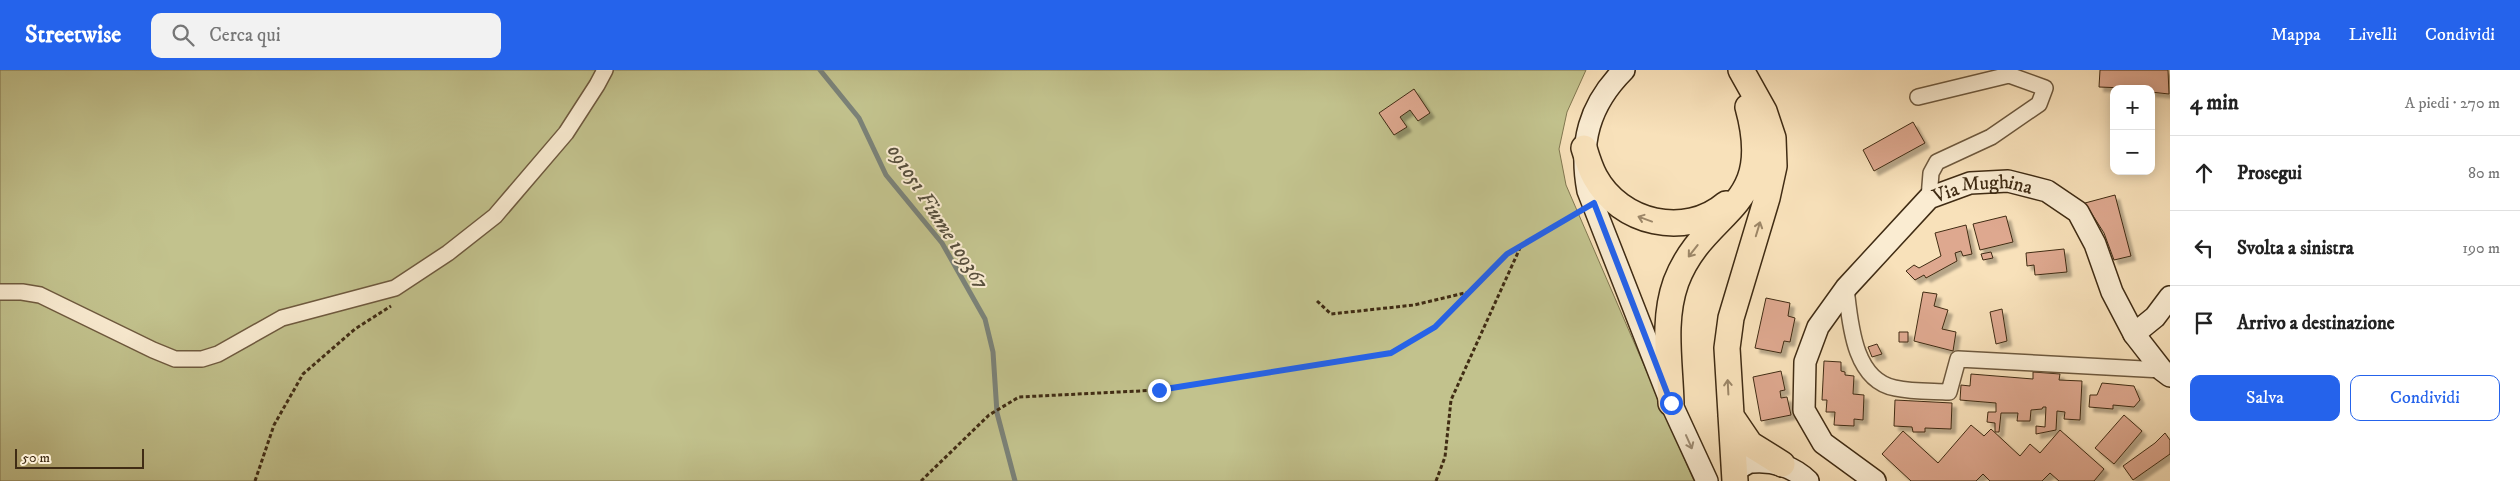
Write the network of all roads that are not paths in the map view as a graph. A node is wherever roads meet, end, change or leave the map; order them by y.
1 (604, 70) edge
2 (1624, 70) edge
3 (1732, 70) edge
4 (1741, 70) edge
5 (1918, 97) dead end
6 (1584, 148) junction
7 (1755, 164) junction
8 (1929, 198) junction
9 (1846, 288) junction
10 (0, 292) edge
11 (2170, 297) edge
12 (2134, 334) junction
13 (2166, 373) edge
14 (1671, 403) junction
15 (1730, 415) junction
16 (1782, 464) junction
17 (1735, 476) edge
18 (1707, 481) edge
19 (1808, 481) edge
20 (1875, 481) edge

1 - 10 street
2 - 6 street
3 - 7 main road
15 -> 4 main road
5 - 8 street
7 -> 6 main road
6 - 14 street
7 -> 14 main road
8 - 9 street, Via Mughina
8 - 12 street, Via Mughina
9 - 13 street
9 - 20 street, Via Mughina
11 - 12 street
12 - 13 street, Via Mughina
14 -> 18 street
15 - 16 main road
15 - 17 main road
16 - 17 street
16 - 19 street

